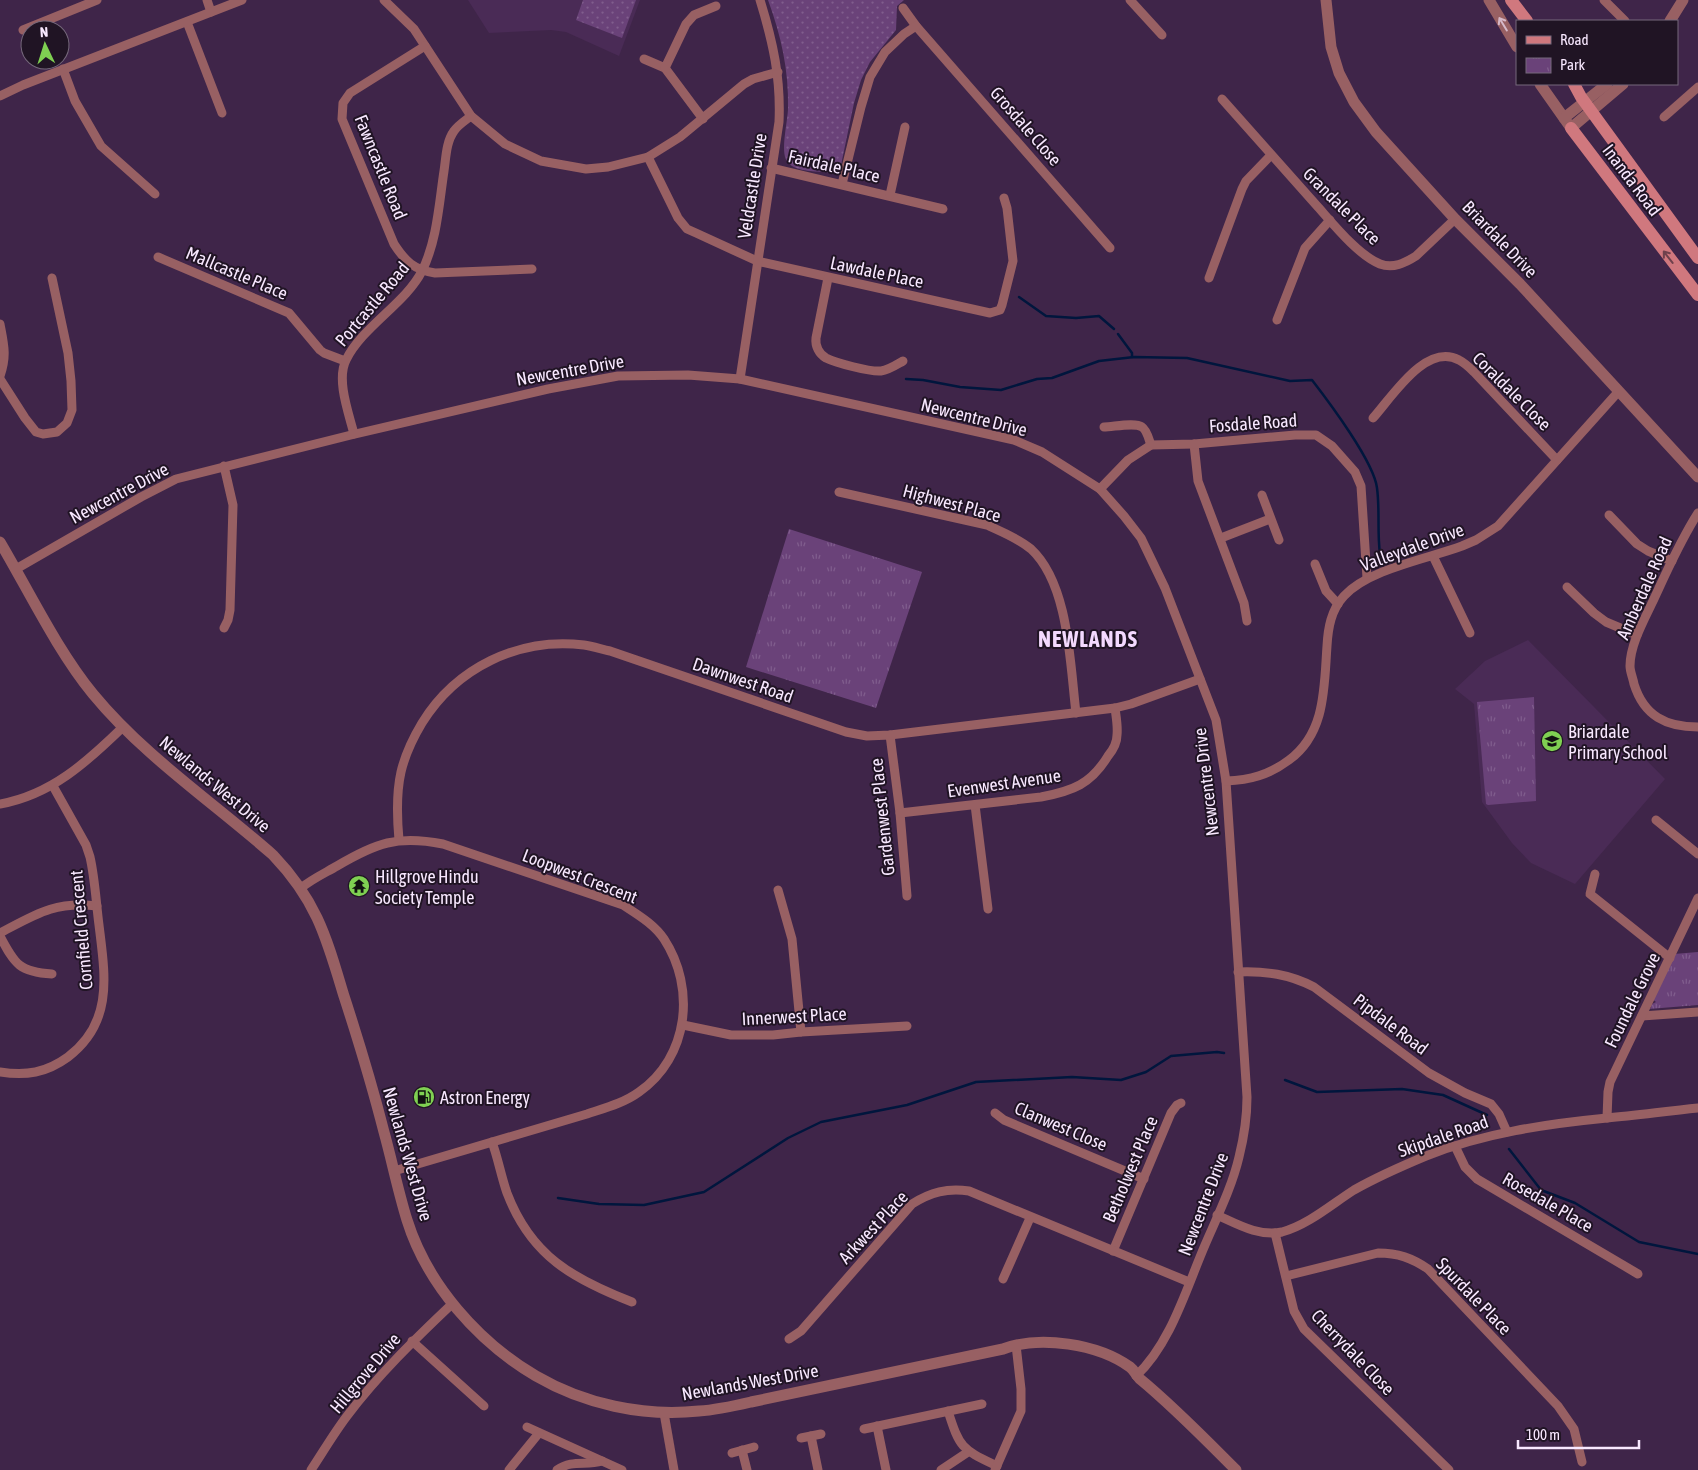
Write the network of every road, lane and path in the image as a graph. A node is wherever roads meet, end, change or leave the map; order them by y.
1 (97, 0) edge
2 (207, 0) edge
3 (242, 0) edge
4 (384, 0) edge
5 (760, 0) edge
6 (1130, 0) edge
7 (1326, 0) edge
8 (1488, 0) edge
9 (1511, 0) edge
10 (1604, 0) edge
11 (1683, 0) edge
12 (716, 6) dead end
13 (903, 8) dead end
14 (211, 12) junction
15 (48, 20) edge
16 (1526, 20) edge
17 (1623, 20) edge
18 (1671, 20) edge
19 (187, 22) junction
20 (916, 26) junction
21 (1162, 36) dead end
22 (425, 46) junction
23 (1516, 46) edge
24 (644, 60) dead end
25 (70, 66) edge
26 (666, 68) junction
27 (60, 70) edge
28 (63, 70) edge
29 (778, 72) junction
30 (1541, 85) edge
31 (1575, 85) edge
32 (1606, 85) edge
33 (1621, 85) edge
34 (1698, 87) edge
35 (0, 96) edge
36 (1222, 99) dead end
37 (1588, 106) junction
38 (222, 113) dead end
39 (471, 116) junction
40 (1664, 117) dead end
41 (703, 119) junction
42 (1568, 123) junction
43 (905, 127) dead end
44 (1271, 155) junction
45 (648, 158) junction
46 (771, 168) junction
47 (842, 184) junction
48 (155, 194) dead end
49 (890, 195) junction
50 (1004, 198) dead end
51 (942, 209) dead end
52 (1455, 219) junction
53 (1330, 220) junction
54 (1110, 248) dead end
55 (158, 257) dead end
56 (1698, 258) edge
57 (757, 261) junction
58 (532, 269) dead end
59 (422, 271) junction
60 (52, 278) dead end
61 (828, 278) junction
62 (1209, 278) dead end
63 (1698, 295) edge
64 (1277, 320) dead end
65 (0, 324) edge
66 (345, 361) junction
67 (903, 361) dead end
68 (0, 378) edge
69 (740, 379) junction
70 (1619, 391) junction
71 (1374, 418) dead end
72 (1104, 427) dead end
73 (354, 434) junction
74 (1194, 444) junction
75 (1151, 445) junction
76 (1557, 460) junction
77 (224, 466) junction
78 (1698, 477) edge
79 (1100, 489) junction
80 (839, 492) dead end
81 (1262, 495) dead end
82 (1698, 513) edge
83 (1609, 515) dead end
84 (1270, 519) junction
85 (1221, 538) junction
86 (1279, 540) dead end
87 (0, 542) edge
88 (1433, 556) junction
89 (1672, 561) junction
90 (1315, 564) dead end
91 (16, 569) junction
92 (1367, 578) junction
93 (1567, 587) dead end
94 (1338, 604) junction
95 (1247, 621) dead end
96 (224, 628) dead end
97 (1470, 633) dead end
98 (1638, 635) junction
99 (1200, 679) junction
100 (1115, 708) junction
101 (1076, 713) junction
102 (123, 727) junction
103 (1698, 727) edge
104 (890, 735) junction
105 (1226, 781) junction
106 (53, 786) junction
107 (0, 804) edge
108 (975, 805) junction
109 (900, 813) junction
110 (1656, 820) dead end
111 (399, 840) junction
112 (1698, 854) edge
113 (1595, 874) dead end
114 (301, 888) junction
115 (778, 890) dead end
116 (907, 896) dead end
117 (1698, 898) edge
118 (97, 906) junction
119 (988, 909) dead end
120 (0, 935) edge
121 (1670, 958) junction
122 (1238, 972) junction
123 (52, 974) dead end
124 (1698, 1012) edge
125 (1642, 1016) junction
126 (683, 1024) junction
127 (908, 1026) dead end
128 (801, 1032) junction
129 (0, 1072) edge
130 (1181, 1103) dead end
131 (1698, 1108) edge
132 (995, 1113) dead end
133 (1607, 1118) junction
134 (1506, 1132) junction
135 (492, 1142) junction
136 (1455, 1146) junction
137 (394, 1171) junction
138 (1144, 1179) junction
139 (1217, 1215) junction
140 (1030, 1218) junction
141 (1275, 1233) junction
142 (1113, 1251) junction
143 (1638, 1274) dead end
144 (1286, 1276) junction
145 (1003, 1279) dead end
146 (1189, 1282) junction
147 (632, 1302) dead end
148 (452, 1304) junction
149 (789, 1340) dead end
150 (412, 1341) junction
151 (1016, 1347) junction
152 (1136, 1376) junction
153 (982, 1404) dead end
154 (484, 1406) dead end
155 (948, 1411) junction
156 (664, 1413) junction
157 (877, 1426) junction
158 (527, 1427) dead end
159 (864, 1429) dead end
160 (539, 1433) junction
161 (821, 1434) dead end
162 (811, 1436) junction
163 (801, 1438) dead end
164 (754, 1447) dead end
165 (742, 1450) junction
166 (968, 1452) junction
167 (732, 1453) dead end
168 (602, 1460) junction
169 (1582, 1462) dead end
170 (996, 1468) edge
171 (311, 1470) edge
172 (509, 1470) edge
173 (557, 1470) edge
174 (622, 1470) edge
175 (674, 1470) edge
176 (747, 1470) edge
177 (818, 1470) edge
178 (886, 1470) edge
179 (941, 1470) edge
180 (1236, 1470) edge
181 (1449, 1470) edge

1 - 15 street
2 - 14 street
3 - 14 street
4 - 22 street
5 - 29 street, Veldcastle Drive
6 - 21 street
7 - 52 street, Briardale Drive
23 -> 8 street
9 - 16 main road
10 - 17 street
11 - 18 street
12 - 26 street
13 - 20 street, Grosdale Close
14 - 19 street
19 - 25 street
19 - 38 street
20 - 47 street
20 - 54 street, Grosdale Close
22 - 39 street
22 - 59 street, Fawncastle Road
24 - 26 street
26 - 41 street
27 - 35 street
28 - 48 street
29 - 41 street
29 - 46 street, Veldcastle Drive
30 - 42 street, Inanda Road
31 - 37 main road, Inanda Road
32 - 37 street
33 - 37 street
34 - 40 street
36 - 44 street, Grandale Place
37 - 42 street
37 - 56 main road, Inanda Road
39 - 45 street
39 - 59 street, Portcastle Road
41 - 45 street
63 -> 42 main road, Inanda Road
43 - 49 street, Fairdale Place
44 - 53 street, Grandale Place
44 - 62 street
45 - 57 street, Lawdale Place
46 - 47 street, Fairdale Place
46 - 57 street, Veldcastle Drive
47 - 49 street, Fairdale Place
49 - 51 street, Fairdale Place
50 - 61 street, Lawdale Place
52 - 53 street, Grandale Place
52 - 70 street, Briardale Drive
53 - 64 street
55 - 66 street, Mallcastle Place
57 - 61 street, Lawdale Place
57 - 69 street, Veldcastle Drive
58 - 59 street
59 - 66 street, Portcastle Road
60 - 68 street
61 - 67 street
65 - 68 street
66 - 73 street, Portcastle Road
69 - 73 street, Newcentre Drive
69 - 79 street, Newcentre Drive
70 - 76 street, Valleydale Drive
70 - 78 street, Briardale Drive
71 - 76 street, Coraldale Close
72 - 75 street
73 - 77 street, Newcentre Drive
74 - 75 street, Fosdale Road
74 - 85 street
74 - 92 street, Fosdale Road
75 - 79 street
76 - 88 street, Valleydale Drive
77 - 91 street, Newcentre Drive
77 - 96 street
79 - 99 street, Newcentre Drive
80 - 101 street, Highwest Place
81 - 84 street
82 - 89 street, Amberdale Road
83 - 89 street
84 - 85 street
84 - 86 street
85 - 95 street
87 - 91 street, Newlands West Drive
88 - 92 street, Valleydale Drive
88 - 97 street
89 - 98 street, Amberdale Road
90 - 94 street
91 - 102 street, Newlands West Drive
92 - 94 street, Valleydale Drive
93 - 98 street
94 - 105 street, Valleydale Drive
98 - 103 street, Amberdale Road
99 - 100 street, Dawnwest Road
99 - 105 street, Newcentre Drive
100 - 101 street, Dawnwest Road
100 - 108 street, Evenwest Avenue
101 - 104 street, Dawnwest Road
102 - 106 street
102 - 114 street, Newlands West Drive
104 - 109 street, Gardenwest Place
104 - 111 street, Dawnwest Road
105 - 122 street, Newcentre Drive
106 - 107 street
106 - 118 street, Cornfield Crescent
108 - 109 street, Evenwest Avenue
108 - 119 street
109 - 116 street, Gardenwest Place
110 - 112 street
111 - 114 street, Loopwest Crescent
111 - 126 street, Loopwest Crescent
113 - 121 street
114 - 137 street, Newlands West Drive
115 - 128 street
117 - 121 street, Foundale Grove
118 - 120 street
118 - 129 street, Cornfield Crescent
120 - 123 street
121 - 125 street, Foundale Grove
122 - 134 street, Pipdale Road
122 - 139 street, Newcentre Drive
124 - 125 street
125 - 133 street, Foundale Grove
126 - 128 street, Innerwest Place
126 - 135 street, Loopwest Crescent
127 - 128 street, Innerwest Place
130 - 138 street, Betholwest Place
131 - 133 street, Skipdale Road
132 - 138 street, Clanwest Close
133 - 134 street, Skipdale Road
134 - 136 street, Skipdale Road
135 - 137 street, Loopwest Crescent
135 - 147 street
136 - 141 street, Skipdale Road
136 - 143 street, Rosedale Place
137 - 148 street, Newlands West Drive
138 - 142 street, Betholwest Place
139 - 141 street
139 - 146 street, Newcentre Drive
140 - 142 street, Arkwest Place
140 - 145 street
140 - 149 street, Arkwest Place
141 - 144 street, Cherrydale Close
142 - 146 street, Arkwest Place
144 - 169 street, Spurdale Place
144 - 181 street, Cherrydale Close
146 - 152 street, Newcentre Drive
148 - 150 street, Hillgrove Drive
148 - 156 street, Newlands West Drive
150 - 154 street
150 - 171 street, Hillgrove Drive
151 - 152 street, Newlands West Drive
151 - 156 street, Newlands West Drive
151 - 170 street
152 - 180 street, Newlands West Drive
153 - 155 street
155 - 157 street
155 - 166 street
156 - 175 street
157 - 159 street
157 - 178 street
158 - 160 street
160 - 168 street
160 - 172 street
161 - 162 street
162 - 163 street
162 - 177 street
164 - 165 street
165 - 167 street
165 - 176 street
166 - 170 street
166 - 179 street
168 - 173 street
168 - 174 street

